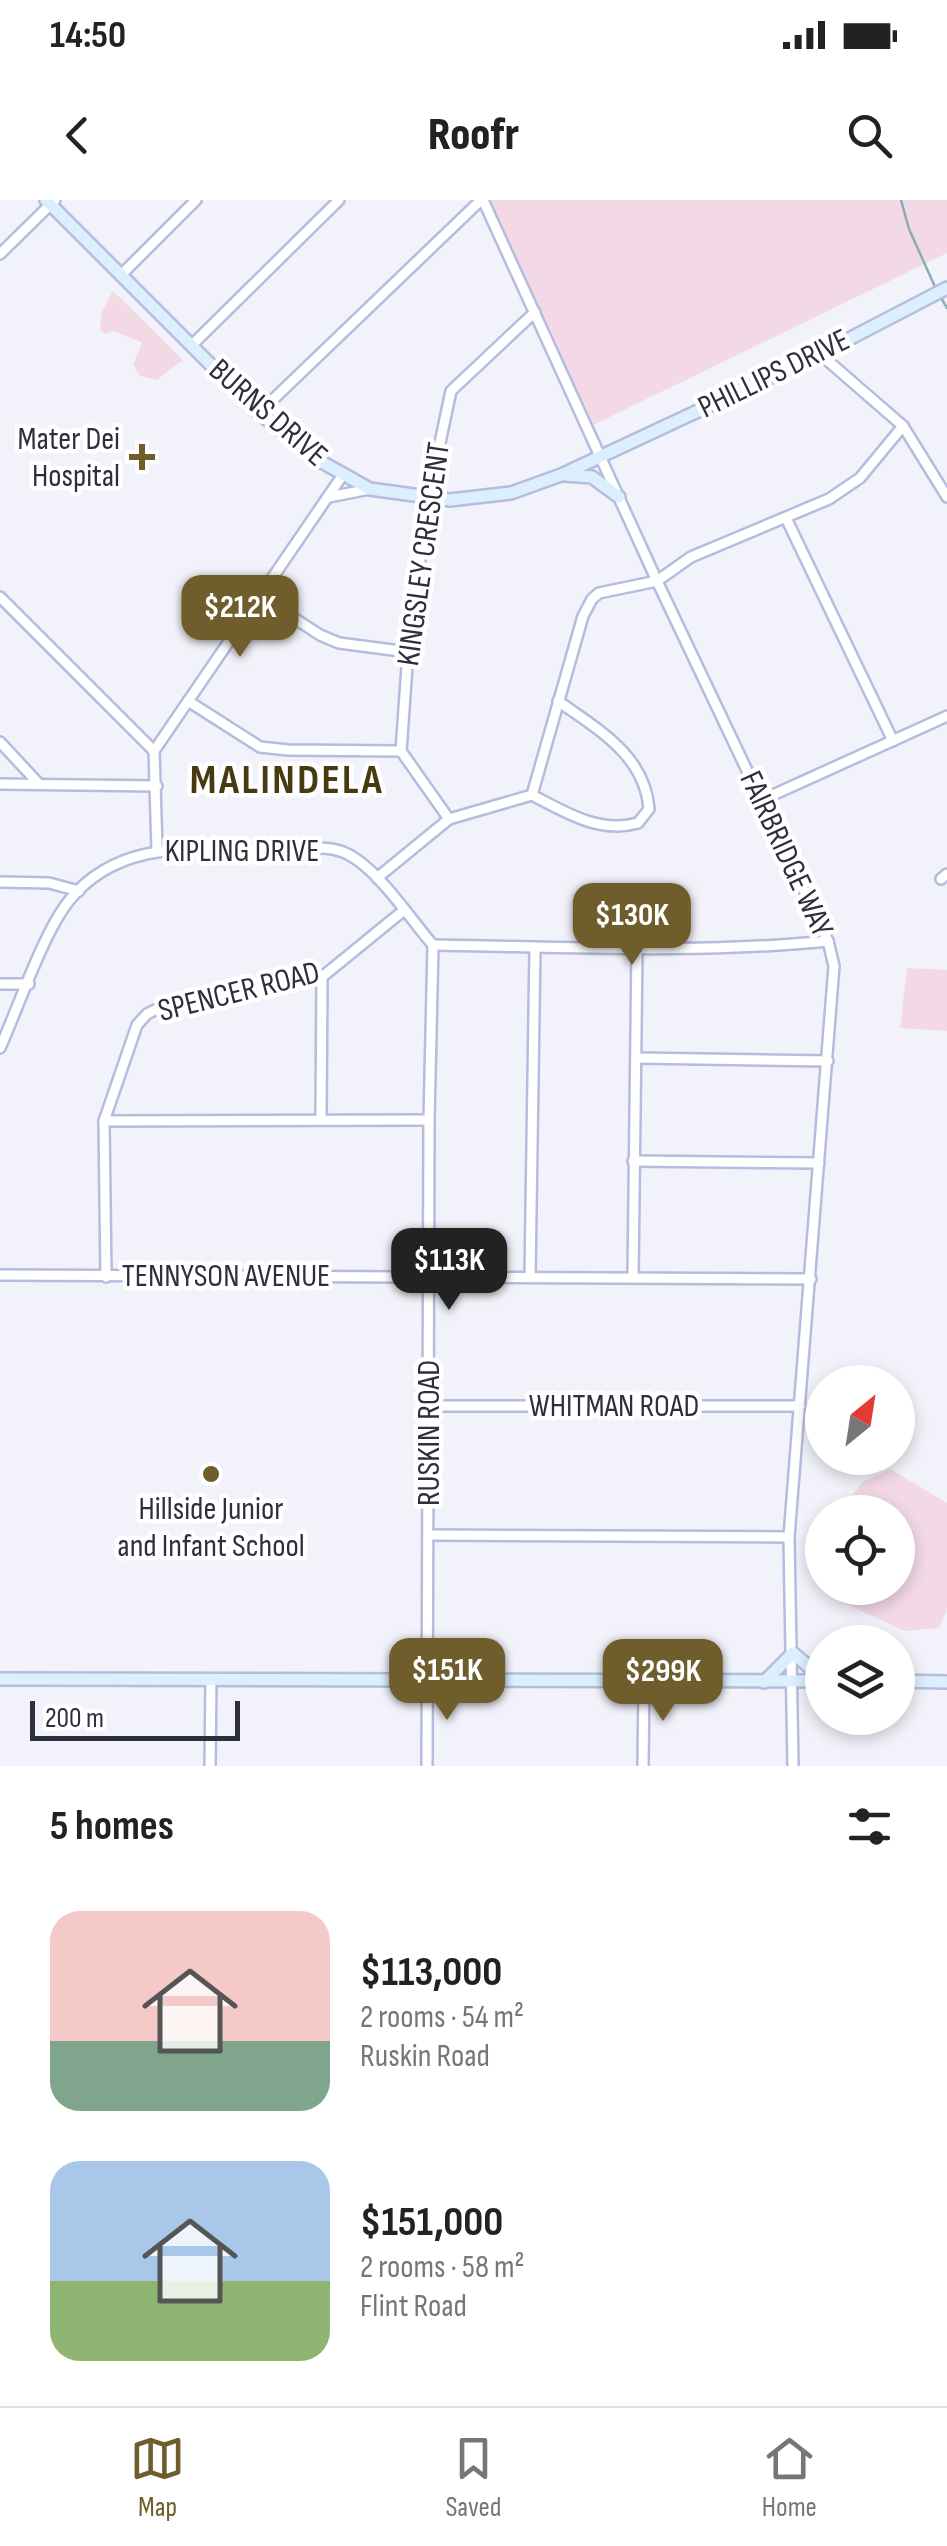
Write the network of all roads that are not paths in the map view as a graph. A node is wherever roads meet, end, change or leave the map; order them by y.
1 (196, 200) edge
2 (339, 200) edge
3 (482, 200) edge
4 (51, 201) edge
5 (0, 254) edge
6 (122, 274) junction
7 (947, 288) edge
8 (535, 312) junction
9 (192, 346) junction
10 (820, 354) junction
11 (258, 412) junction
12 (904, 426) junction
13 (600, 455) junction
14 (342, 476) junction
15 (561, 476) junction
16 (370, 489) junction
17 (947, 496) edge
18 (619, 497) junction
19 (328, 498) junction
20 (428, 499) junction
21 (786, 518) junction
22 (657, 581) junction
23 (260, 596) junction
24 (0, 597) edge
25 (408, 652) junction
26 (188, 701) junction
27 (558, 701) junction
28 (947, 716) edge
29 (893, 741) junction
30 (0, 742) edge
31 (154, 751) junction
32 (400, 751) junction
33 (0, 784) edge
34 (38, 784) junction
35 (157, 786) junction
36 (532, 795) junction
37 (762, 800) junction
38 (448, 819) junction
39 (157, 849) junction
40 (377, 878) junction
41 (0, 882) edge
42 (79, 891) junction
43 (403, 911) junction
44 (828, 941) junction
45 (433, 946) junction
46 (536, 947) junction
47 (637, 949) junction
48 (322, 977) junction
49 (0, 984) edge
50 (29, 984) junction
51 (0, 1048) edge
52 (637, 1058) junction
53 (828, 1061) junction
54 (321, 1118) junction
55 (429, 1120) junction
56 (104, 1121) junction
57 (634, 1162) junction
58 (819, 1163) junction
59 (0, 1275) edge
60 (430, 1276) junction
61 (530, 1276) junction
62 (633, 1276) junction
63 (106, 1277) junction
64 (812, 1280) junction
65 (428, 1406) junction
66 (800, 1406) junction
67 (429, 1536) junction
68 (789, 1537) junction
69 (793, 1653) junction
70 (805, 1664) edge
71 (211, 1678) junction
72 (0, 1680) edge
73 (427, 1680) junction
74 (805, 1681) edge
75 (644, 1682) junction
76 (764, 1682) junction
77 (792, 1682) junction
78 (915, 1682) edge
79 (947, 1682) edge
80 (210, 1766) edge
81 (427, 1766) edge
82 (643, 1766) edge
83 (793, 1766) edge

1 - 6 street
2 - 9 street
3 - 8 street, FAIRBRIDGE WAY
3 - 11 street
4 - 5 street
4 - 6 main road, BURNS DRIVE
6 - 9 main road, BURNS DRIVE
7 - 10 main road, PHILLIPS DRIVE
8 - 13 street, FAIRBRIDGE WAY
8 - 20 street, KINGSLEY CRESCENT
9 - 11 main road, BURNS DRIVE
10 - 12 street
10 - 13 main road, PHILLIPS DRIVE
11 - 14 main road, BURNS DRIVE
12 - 17 street
12 - 21 street
13 - 15 main road, BURNS DRIVE
13 - 18 street, FAIRBRIDGE WAY
14 - 16 main road, BURNS DRIVE
14 - 19 street
15 - 18 main road
15 - 20 main road, BURNS DRIVE
16 - 19 street
16 - 20 main road, BURNS DRIVE
18 - 22 street, FAIRBRIDGE WAY
19 - 23 street
20 - 25 street, KINGSLEY CRESCENT
21 - 22 street
21 - 29 street
22 - 27 street
22 - 37 street, FAIRBRIDGE WAY
23 - 25 street
23 - 26 street
24 - 31 street
25 - 32 street, KINGSLEY CRESCENT
26 - 31 street
26 - 32 street
27 - 36 street
27 - 36 street
28 - 29 street
29 - 37 street
30 - 34 street
31 - 35 street
32 - 38 street
33 - 34 street
34 - 35 street
35 - 39 street
36 - 38 street
37 - 44 street, FAIRBRIDGE WAY
38 - 40 street
39 - 40 street, KIPLING DRIVE
39 - 42 street, KIPLING DRIVE
40 - 43 street, KIPLING DRIVE
41 - 42 street
42 - 50 street, KIPLING DRIVE
43 - 45 street, KIPLING DRIVE
43 - 48 street, SPENCER ROAD
44 - 47 street
44 - 53 street, FAIRBRIDGE WAY
45 - 46 street
45 - 55 street, RUSKIN ROAD
46 - 47 street
46 - 61 street
47 - 52 street
48 - 54 street
48 - 56 street, SPENCER ROAD
49 - 50 street
50 - 51 street, KIPLING DRIVE
52 - 53 street
52 - 57 street
53 - 58 street, FAIRBRIDGE WAY
54 - 55 street
54 - 56 street
55 - 60 street, RUSKIN ROAD
56 - 63 street, SPENCER ROAD
57 - 58 street
57 - 62 street
58 - 64 street, FAIRBRIDGE WAY
59 - 63 street, TENNYSON AVENUE
60 - 61 street, TENNYSON AVENUE
60 - 63 street, TENNYSON AVENUE
60 - 65 street, RUSKIN ROAD
61 - 62 street, TENNYSON AVENUE
62 - 64 street, TENNYSON AVENUE
64 - 66 street, FAIRBRIDGE WAY
65 - 66 street, WHITMAN ROAD
65 - 67 street, RUSKIN ROAD
66 - 68 street, FAIRBRIDGE WAY
67 - 68 street
67 - 73 street, RUSKIN ROAD
68 - 69 street, FAIRBRIDGE WAY
69 - 70 main road
69 - 76 main road
69 - 77 street, FAIRBRIDGE WAY
71 - 72 main road
71 - 73 main road
71 - 80 street
73 - 75 main road
73 - 81 street, RUSKIN ROAD
74 - 77 main road
75 - 76 main road
75 - 82 street
76 - 77 main road
77 - 83 street, FAIRBRIDGE WAY
78 - 79 main road

